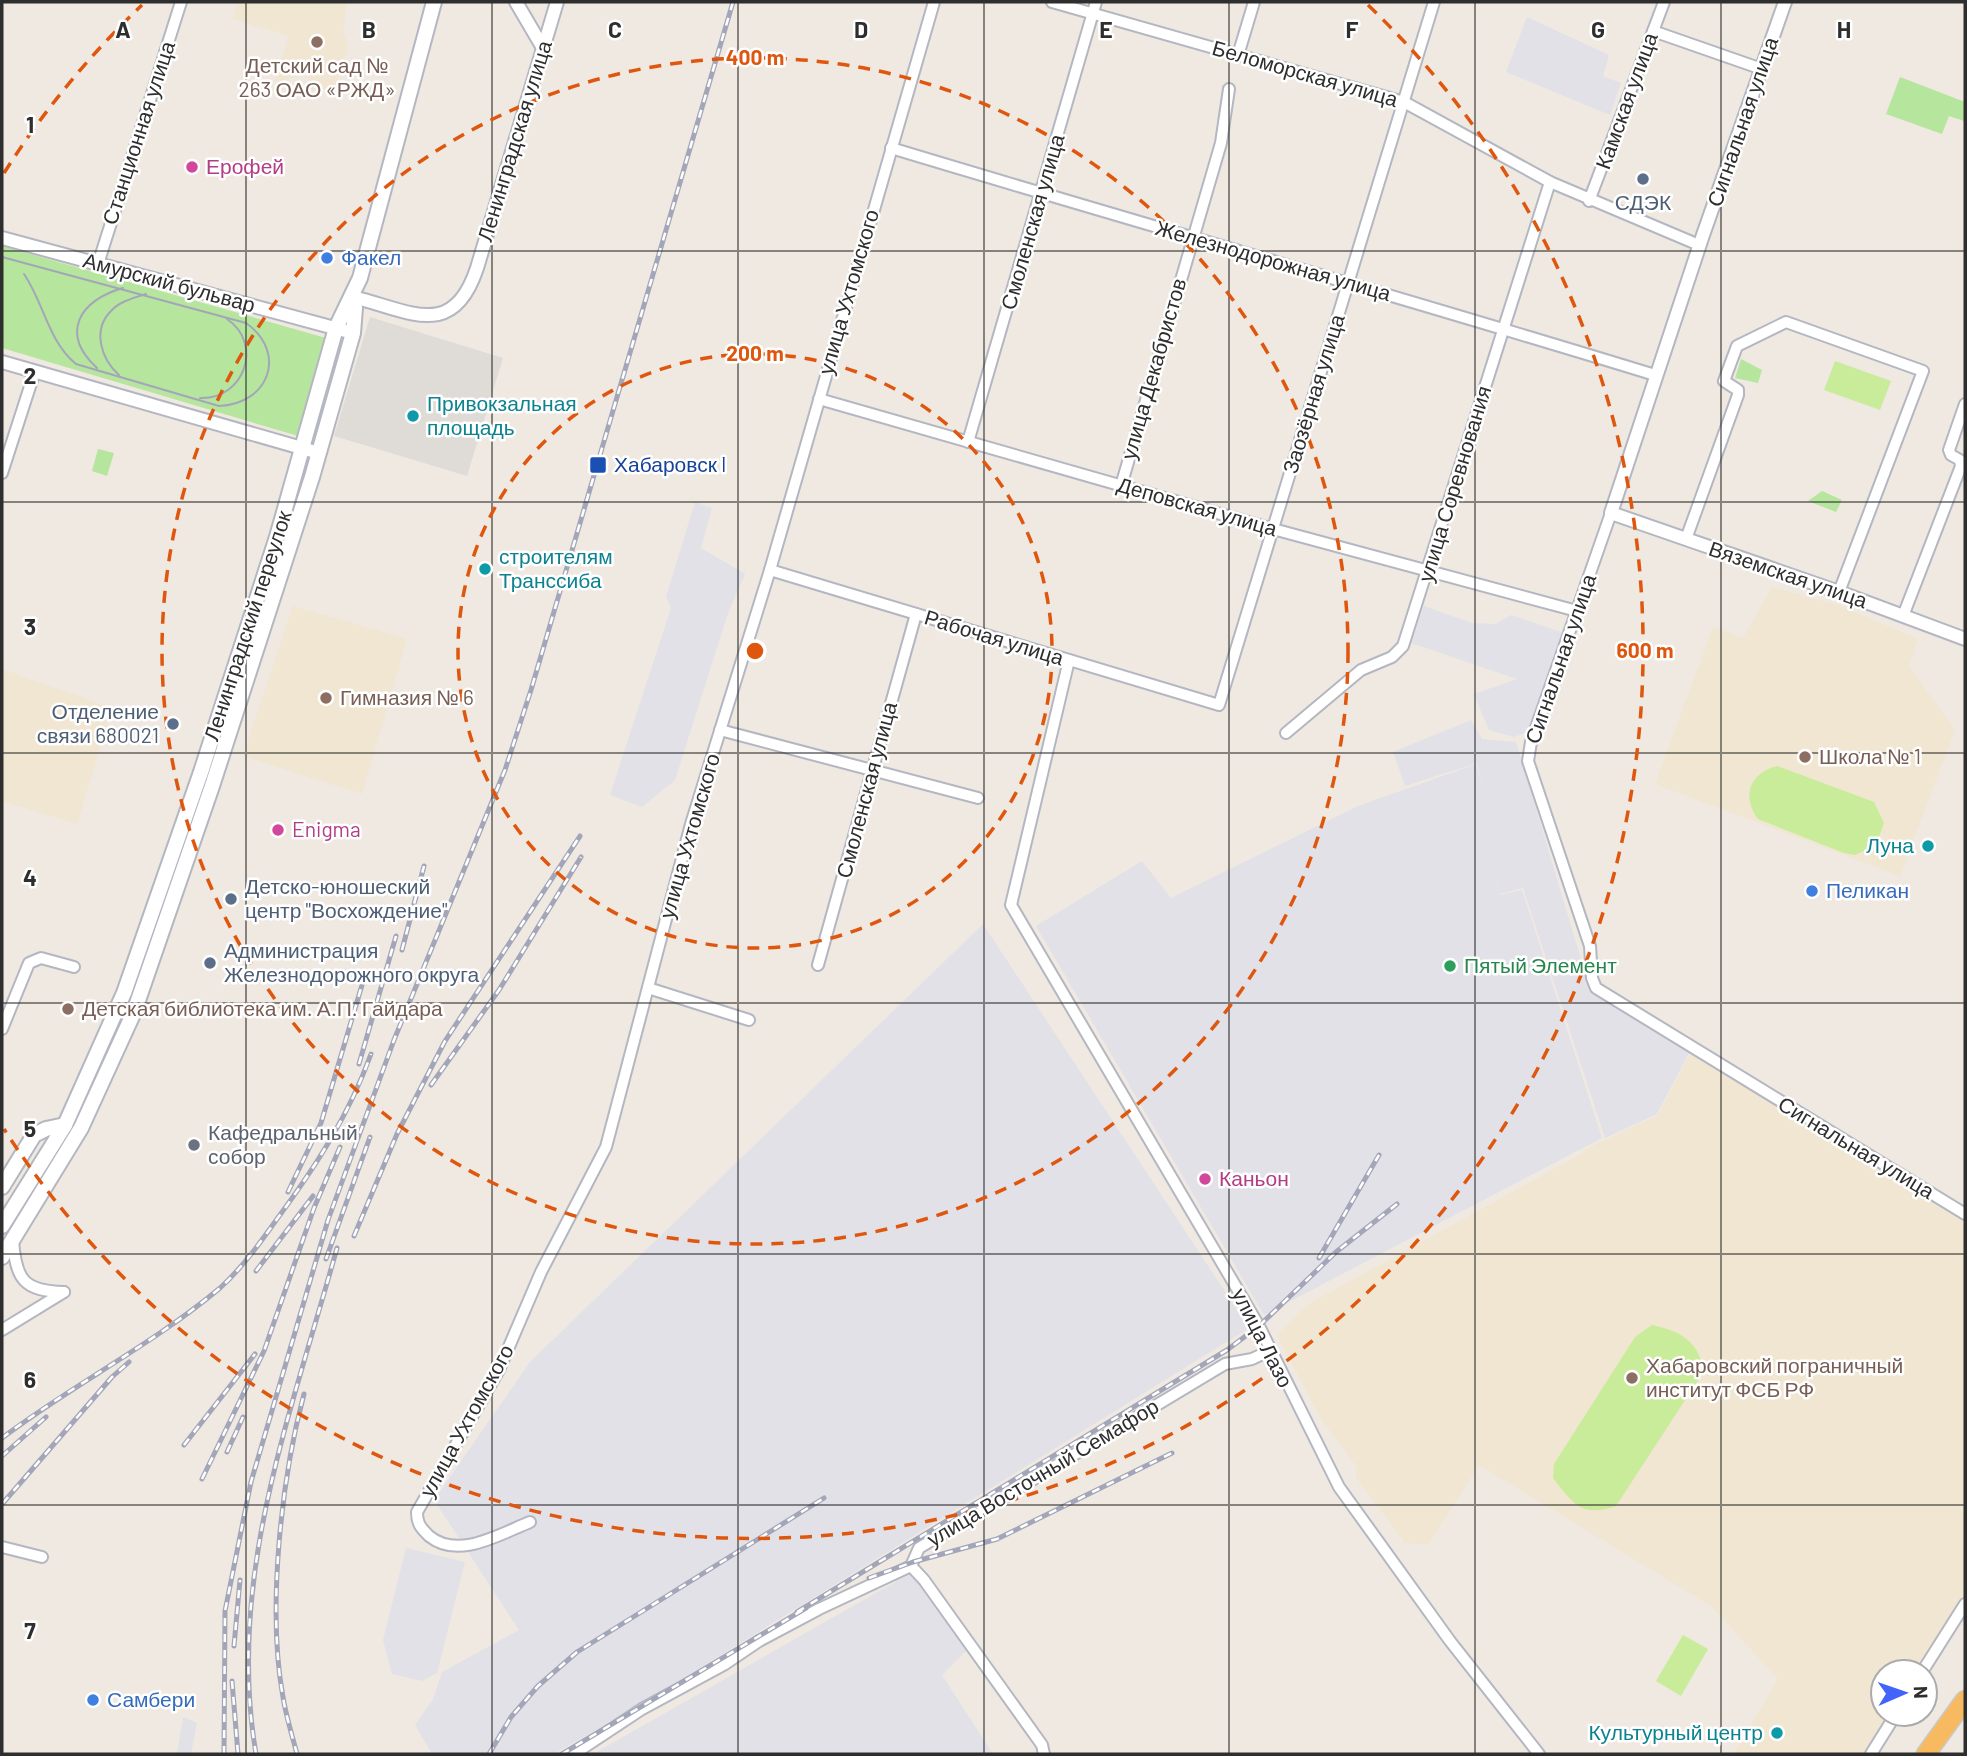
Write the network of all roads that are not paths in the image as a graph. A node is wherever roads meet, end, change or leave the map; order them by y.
1 (181, 2) edge
2 (433, 2) edge
3 (516, 2) edge
4 (557, 2) edge
5 (934, 2) edge
6 (1052, 2) edge
7 (1096, 2) edge
8 (1254, 2) edge
9 (1434, 2) edge
10 (1664, 2) edge
11 (1785, 2) edge
12 (1092, 15) junction
13 (1653, 31) junction
14 (543, 48) junction
15 (1239, 52) junction
16 (1762, 69) junction
17 (1229, 89) dead end
18 (1404, 102) junction
19 (891, 148) junction
20 (1550, 182) junction
21 (1041, 193) junction
22 (1590, 201) junction
23 (2, 238) edge
24 (1191, 239) junction
25 (1699, 245) junction
26 (98, 264) junction
27 (1348, 281) junction
28 (353, 297) junction
29 (336, 328) junction
30 (1504, 328) junction
31 (353, 333) junction
32 (2, 362) edge
33 (35, 371) junction
34 (1655, 375) junction
35 (819, 399) junction
36 (1965, 404) edge
37 (968, 442) junction
38 (302, 448) junction
39 (319, 453) junction
40 (2, 473) edge
41 (1121, 486) junction
42 (1611, 513) junction
43 (1273, 529) junction
44 (1686, 539) junction
45 (770, 570) junction
46 (1429, 570) junction
47 (1839, 592) junction
48 (1577, 611) junction
49 (916, 614) junction
50 (1903, 615) junction
51 (1965, 639) edge
52 (1069, 660) junction
53 (1219, 705) joint
54 (720, 730) junction
55 (1286, 733) dead end
56 (872, 770) junction
57 (978, 798) dead end
58 (818, 965) dead end
59 (74, 967) dead end
60 (648, 988) junction
61 (748, 1020) dead end
62 (2, 1030) edge
63 (65, 1125) junction
64 (2, 1187) edge
65 (1965, 1214) edge
66 (4, 1218) edge
67 (13, 1241) junction
68 (2, 1257) edge
69 (2, 1330) edge
70 (1269, 1351) junction
71 (530, 1522) dead end
72 (2, 1548) edge
73 (42, 1557) dead end
74 (911, 1566) junction
75 (1965, 1604) edge
76 (1932, 1658) edge
77 (1965, 1700) edge
78 (1887, 1728) edge
79 (574, 1754) edge
80 (1044, 1754) edge
81 (1539, 1754) edge
82 (1871, 1754) edge
83 (1926, 1754) edge

1 - 26 street, Станционная улица
2 - 28 main road, Ленинградский переулок
3 - 14 street
4 - 14 street, Ленинградская улица
5 - 19 street, улица Ухтомского
6 - 12 street, Беломорская улица
7 - 12 street, Смоленская улица
8 - 15 street
9 - 18 street, Заозёрная улица
10 - 13 street, Камская улица
11 - 16 street, Сигнальная улица
12 - 15 street, Беломорская улица
12 - 21 street, Смоленская улица
13 - 16 street
13 - 22 street, Камская улица
14 - 28 street, Ленинградская улица
15 - 18 street, Беломорская улица
16 - 25 street, Сигнальная улица
17 - 24 street, улица Декабристов
18 - 20 street, Беломорская улица
18 - 27 street, Заозёрная улица
19 - 21 street, Железнодорожная улица
19 - 35 street, улица Ухтомского
20 - 22 street, Беломорская улица
20 - 30 street, улица Соревнования
21 - 24 street, Железнодорожная улица
21 - 37 street, Смоленская улица
22 - 25 street, Беломорская улица
23 - 26 street, Амурский бульвар
24 - 27 street, Железнодорожная улица
24 - 41 street, улица Декабристов
25 - 34 street, Сигнальная улица
26 - 29 street, Амурский бульвар
27 - 30 street, Железнодорожная улица
27 - 43 street, Заозёрная улица
28 - 29 main road, Ленинградский переулок
28 - 31 main road, Ленинградский переулок
29 - 31 street, Амурский бульвар
29 - 38 main road, Ленинградский переулок
30 - 34 street, Железнодорожная улица
30 - 46 street, улица Соревнования
31 - 39 main road, Ленинградский переулок
32 - 33 street
33 - 38 street
33 - 40 street
34 - 42 street, Сигнальная улица
35 - 37 street, Деповская улица
35 - 45 street, улица Ухтомского
36 - 50 street
37 - 41 street, Деповская улица
38 - 39 street
38 - 63 main road, Ленинградский переулок
39 - 67 main road, Ленинградский переулок
41 - 43 street, Деповская улица
42 - 44 street, Вяземская улица
42 - 48 street, Сигнальная улица
43 - 46 street, Деповская улица
43 - 53 street, Заозёрная улица
44 - 47 street, Вяземская улица
44 - 47 street
45 - 49 street, Рабочая улица
45 - 54 street, улица Ухтомского
46 - 48 street, Деповская улица
46 - 55 street, улица Соревнования
47 - 50 street, Вяземская улица
48 - 65 street, Сигнальная улица
49 - 52 street, Рабочая улица
49 - 56 street, Смоленская улица
50 - 51 street, Вяземская улица
52 - 53 street, Рабочая улица
52 - 70 street, улица Лазо
54 - 56 street
54 - 60 street, улица Ухтомского
56 - 57 street
56 - 58 street, Смоленская улица
59 - 62 street
60 - 61 street
60 - 71 street, улица Ухтомского
63 - 64 main road
63 - 66 main road, Ленинградский переулок
67 - 68 main road, Ленинградский переулок
67 - 69 street
70 - 74 street, улица Восточный Семафор
70 - 81 street, улица Лазо
72 - 73 street
74 - 79 street, улица Восточный Семафор
74 - 80 street
75 - 76 street
77 - 83 highway
78 - 82 street

